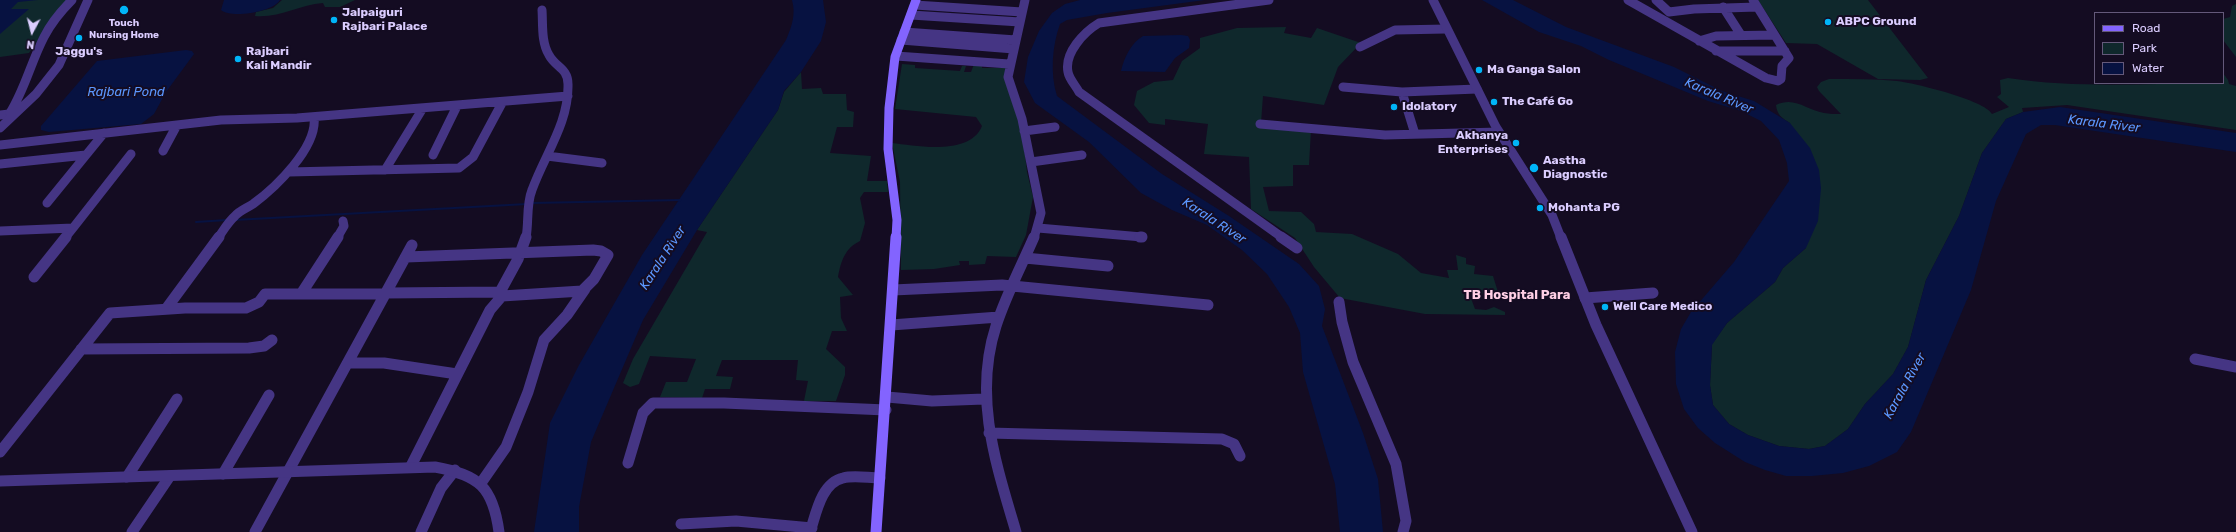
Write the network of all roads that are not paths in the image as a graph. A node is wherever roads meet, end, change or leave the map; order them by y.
1 (72, 0) edge
2 (88, 0) edge
3 (1025, 0) edge
4 (1269, 0) edge
5 (1432, 0) edge
6 (1628, 0) edge
7 (1656, 0) edge
8 (916, 2) edge
9 (1755, 3) edge
10 (1723, 7) junction
11 (542, 10) dead end
12 (911, 15) junction
13 (1021, 17) junction
14 (1446, 29) junction
15 (1741, 34) junction
16 (1774, 35) junction
17 (902, 36) junction
18 (1699, 41) junction
19 (1015, 45) junction
20 (1360, 47) dead end
21 (1716, 51) junction
22 (1785, 51) junction
23 (896, 56) junction
24 (1009, 64) junction
25 (1343, 86) dead end
26 (1477, 89) junction
27 (1402, 92) junction
28 (568, 96) junction
29 (502, 103) junction
30 (457, 106) junction
31 (423, 108) junction
32 (5, 115) edge
33 (314, 117) junction
34 (1260, 124) dead end
35 (177, 125) junction
36 (1056, 127) dead end
37 (0, 128) edge
38 (1024, 131) junction
39 (1499, 132) junction
40 (104, 134) junction
41 (1415, 134) junction
42 (0, 145) edge
43 (163, 151) dead end
44 (1072, 151) dead end
45 (131, 154) dead end
46 (86, 155) junction
47 (433, 155) dead end
48 (1082, 155) dead end
49 (547, 156) junction
50 (1030, 160) junction
51 (602, 163) dead end
52 (0, 164) edge
53 (385, 170) junction
54 (289, 172) junction
55 (47, 203) dead end
56 (343, 221) dead end
57 (74, 228) junction
58 (1038, 228) junction
59 (0, 231) edge
60 (1142, 237) dead end
61 (412, 245) dead end
62 (1297, 248) dead end
63 (519, 255) junction
64 (406, 257) junction
65 (1025, 258) junction
66 (1108, 266) dead end
67 (34, 277) dead end
68 (1013, 286) junction
69 (586, 289) junction
70 (893, 290) junction
71 (386, 293) junction
72 (1653, 293) dead end
73 (301, 294) junction
74 (501, 294) junction
75 (1585, 298) junction
76 (1339, 302) dead end
77 (1208, 305) dead end
78 (166, 310) junction
79 (999, 317) junction
80 (891, 325) junction
81 (272, 340) dead end
82 (82, 349) junction
83 (2195, 359) dead end
84 (348, 363) junction
85 (2236, 367) edge
86 (457, 374) junction
87 (269, 395) dead end
88 (887, 397) junction
89 (177, 399) dead end
90 (984, 399) junction
91 (886, 410) junction
92 (989, 433) junction
93 (0, 452) edge
94 (1240, 456) dead end
95 (628, 463) dead end
96 (411, 466) junction
97 (455, 470) junction
98 (288, 471) junction
99 (223, 474) junction
100 (170, 476) junction
101 (127, 477) junction
102 (880, 478) junction
103 (0, 481) edge
104 (481, 483) junction
105 (681, 524) dead end
106 (811, 530) edge
107 (132, 532) edge
108 (254, 532) edge
109 (421, 532) edge
110 (499, 532) edge
111 (876, 532) edge
112 (1016, 532) edge
113 (1402, 532) edge
114 (1692, 532) edge

1 - 32 street
2 - 37 street
3 - 13 street
4 - 62 street
5 - 14 street
6 - 18 street
7 - 10 street
8 - 12 main road
8 - 13 street
9 - 10 street
9 - 16 street
10 - 15 street
11 - 28 street
12 - 13 street
12 - 17 main road
13 - 19 street
14 - 20 street
14 - 26 street
15 - 16 street
15 - 18 street
16 - 22 street
17 - 19 street
17 - 23 main road
18 - 21 street
19 - 24 street
21 - 22 street
21 - 22 street
23 - 24 street
23 - 70 main road
24 - 38 street
25 - 27 street
26 - 27 street
26 - 39 street
27 - 41 street
28 - 29 street
28 - 49 street
29 - 30 street
29 - 53 street
30 - 31 street
30 - 47 street
31 - 33 street
31 - 53 street
32 - 37 street
33 - 35 street
33 - 54 street
34 - 41 street
35 - 40 street
35 - 43 street
36 - 38 street
38 - 50 street
39 - 41 street
39 - 75 street
40 - 42 street
40 - 46 street
44 - 50 street
45 - 57 street
46 - 52 street
46 - 55 street
48 - 50 street
49 - 51 street
49 - 63 street
50 - 58 street
53 - 54 street
54 - 78 street
56 - 73 street
57 - 59 street
57 - 67 street
58 - 60 street
58 - 65 street
61 - 64 street
63 - 64 street
63 - 69 street
63 - 74 street
64 - 71 street
65 - 66 street
65 - 68 street
68 - 70 street
68 - 77 street
68 - 79 street
69 - 74 street
69 - 104 street
70 - 80 main road
71 - 73 street
71 - 74 street
71 - 84 street
72 - 75 street
73 - 78 street
74 - 86 street
75 - 114 street
76 - 113 street
78 - 82 street
79 - 80 street
79 - 90 street
80 - 88 main road
81 - 82 street
82 - 93 street
83 - 85 street
84 - 86 street
84 - 98 street
86 - 96 street
87 - 99 street
88 - 90 street
88 - 91 main road
89 - 101 street
90 - 92 street
91 - 95 street
91 - 102 main road
92 - 94 street
92 - 112 street
96 - 97 street
96 - 98 street
97 - 104 street
97 - 109 street
98 - 99 street
98 - 108 street
99 - 100 street
100 - 101 street
100 - 107 street
101 - 103 street
102 - 106 street
102 - 111 main road
104 - 110 street
105 - 106 street

